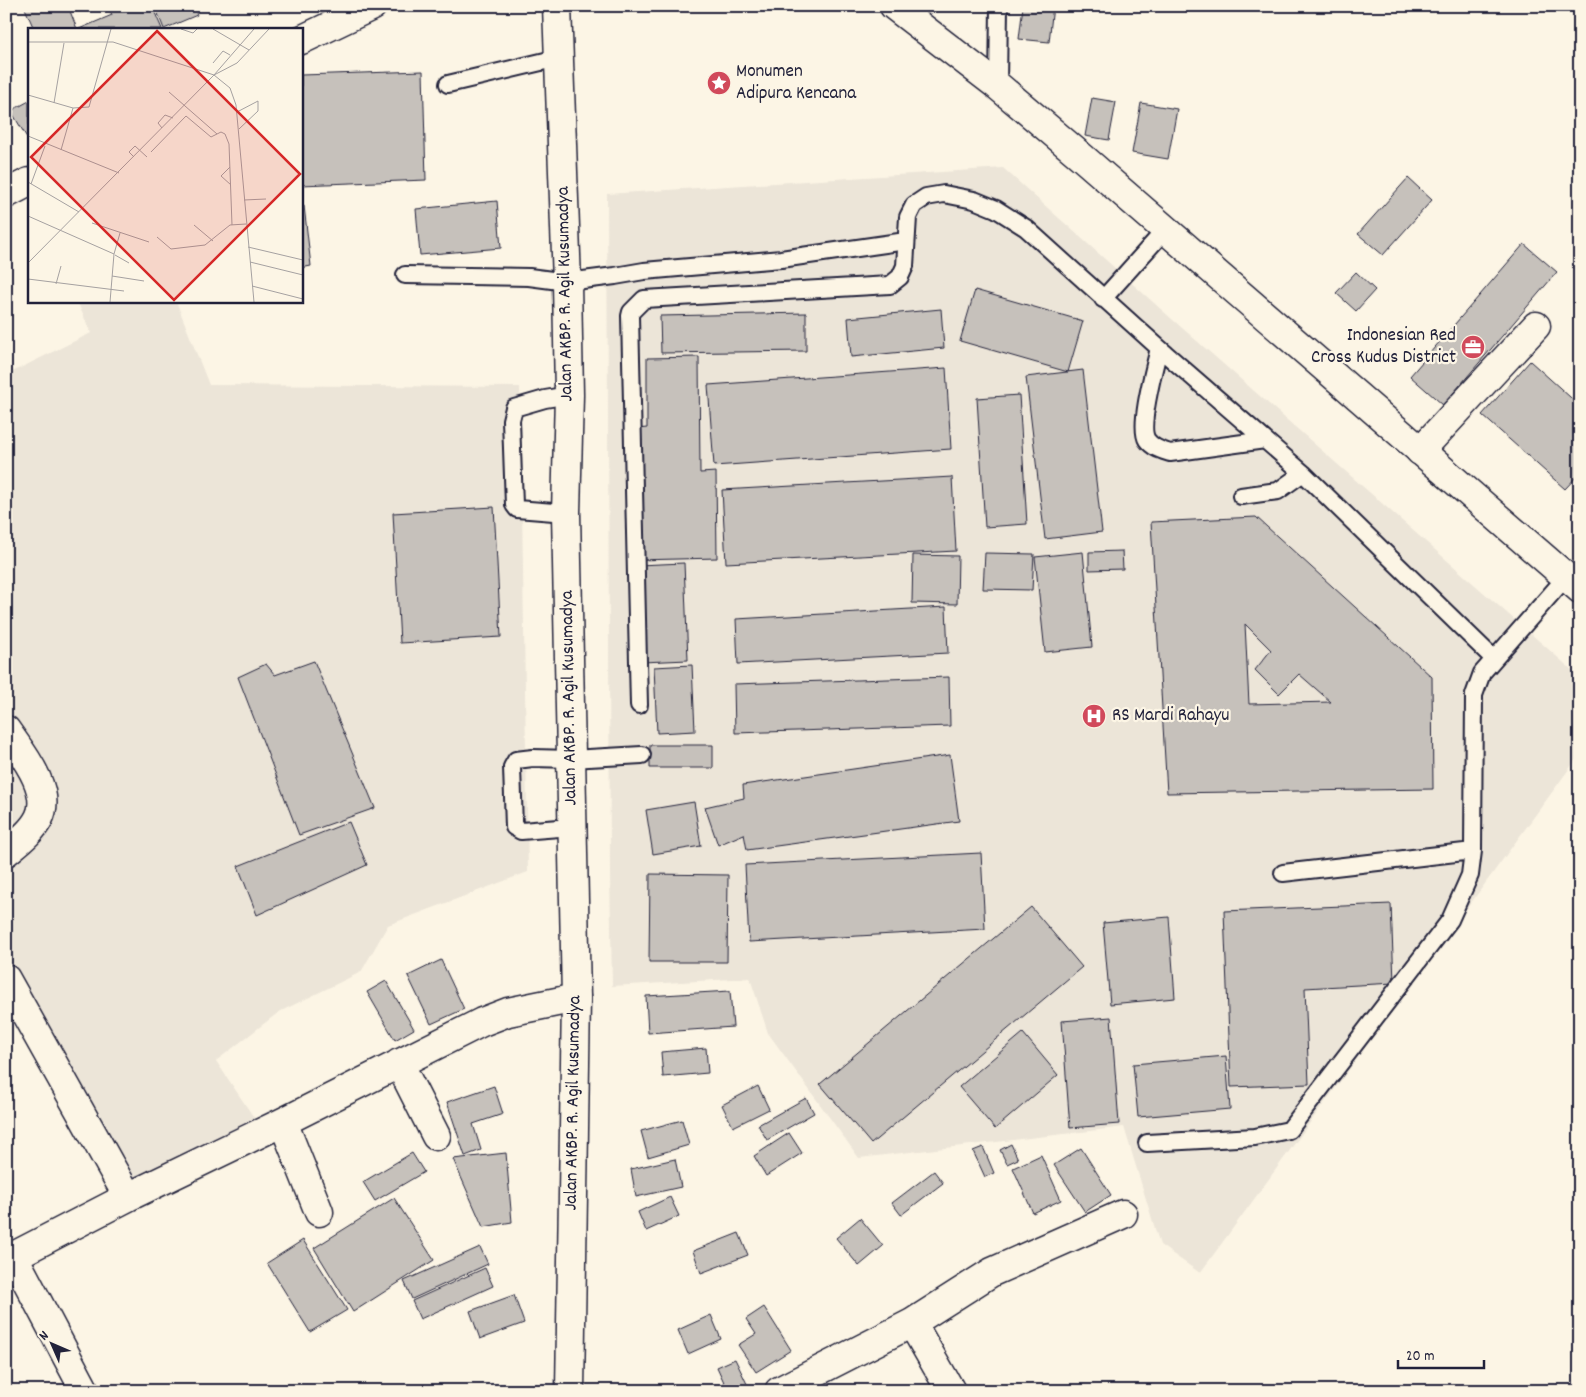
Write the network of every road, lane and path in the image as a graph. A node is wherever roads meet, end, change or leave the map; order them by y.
1 (372, 6) edge
2 (557, 6) edge
3 (894, 6) edge
4 (996, 8) edge
5 (302, 40) edge
6 (558, 58) junction
7 (448, 84) dead end
8 (998, 86) junction
9 (28, 183) edge
10 (6, 194) edge
11 (1165, 230) junction
12 (906, 241) junction
13 (644, 271) junction
14 (405, 275) dead end
15 (567, 282) junction
16 (644, 299) junction
17 (1104, 299) junction
18 (1536, 326) dead end
19 (1159, 348) junction
20 (569, 395) junction
21 (1265, 440) junction
22 (1420, 451) junction
23 (1304, 473) junction
24 (1241, 496) dead end
25 (566, 512) junction
26 (1573, 583) edge
27 (1494, 659) junction
28 (638, 705) dead end
29 (6, 730) edge
30 (642, 755) dead end
31 (571, 759) junction
32 (572, 827) junction
33 (1473, 851) junction
34 (6, 852) edge
35 (1283, 873) dead end
36 (6, 978) edge
37 (576, 998) junction
38 (398, 1063) junction
39 (283, 1122) junction
40 (436, 1136) dead end
41 (1147, 1143) dead end
42 (128, 1197) junction
43 (319, 1212) dead end
44 (1123, 1214) dead end
45 (10, 1258) edge
46 (912, 1323) junction
47 (85, 1391) edge
48 (570, 1391) edge
49 (779, 1391) edge
50 (950, 1391) edge

1 - 5 main road
2 - 6 main road, Jalan AKBP. R. Agil Kusumadya
3 - 8 main road
4 - 8 lane
6 - 7 lane
6 - 15 main road, Jalan AKBP. R. Agil Kusumadya
8 - 11 main road
9 - 10 main road
11 - 17 lane
11 - 22 main road
12 - 13 lane
12 - 16 lane
12 - 17 lane
13 - 15 lane
13 - 16 lane
14 - 15 lane
15 - 20 main road, Jalan AKBP. R. Agil Kusumadya
16 - 28 lane
17 - 19 lane
18 - 22 main road
19 - 21 lane
19 - 21 lane
20 - 25 main road, Jalan AKBP. R. Agil Kusumadya
20 - 25 lane
21 - 23 lane
22 - 26 main road
23 - 24 lane
23 - 27 lane
25 - 31 main road, Jalan AKBP. R. Agil Kusumadya
26 - 27 lane
27 - 33 lane
29 - 34 main road
30 - 31 lane
31 - 32 main road, Jalan AKBP. R. Agil Kusumadya
31 - 32 lane
32 - 37 main road, Jalan AKBP. R. Agil Kusumadya
33 - 35 lane
33 - 41 lane
36 - 42 main road
37 - 38 main road
37 - 48 main road, Jalan AKBP. R. Agil Kusumadya
38 - 39 main road
38 - 40 main road
39 - 42 main road
39 - 43 main road
42 - 45 main road
44 - 46 main road
45 - 47 main road
46 - 49 main road
46 - 50 main road

